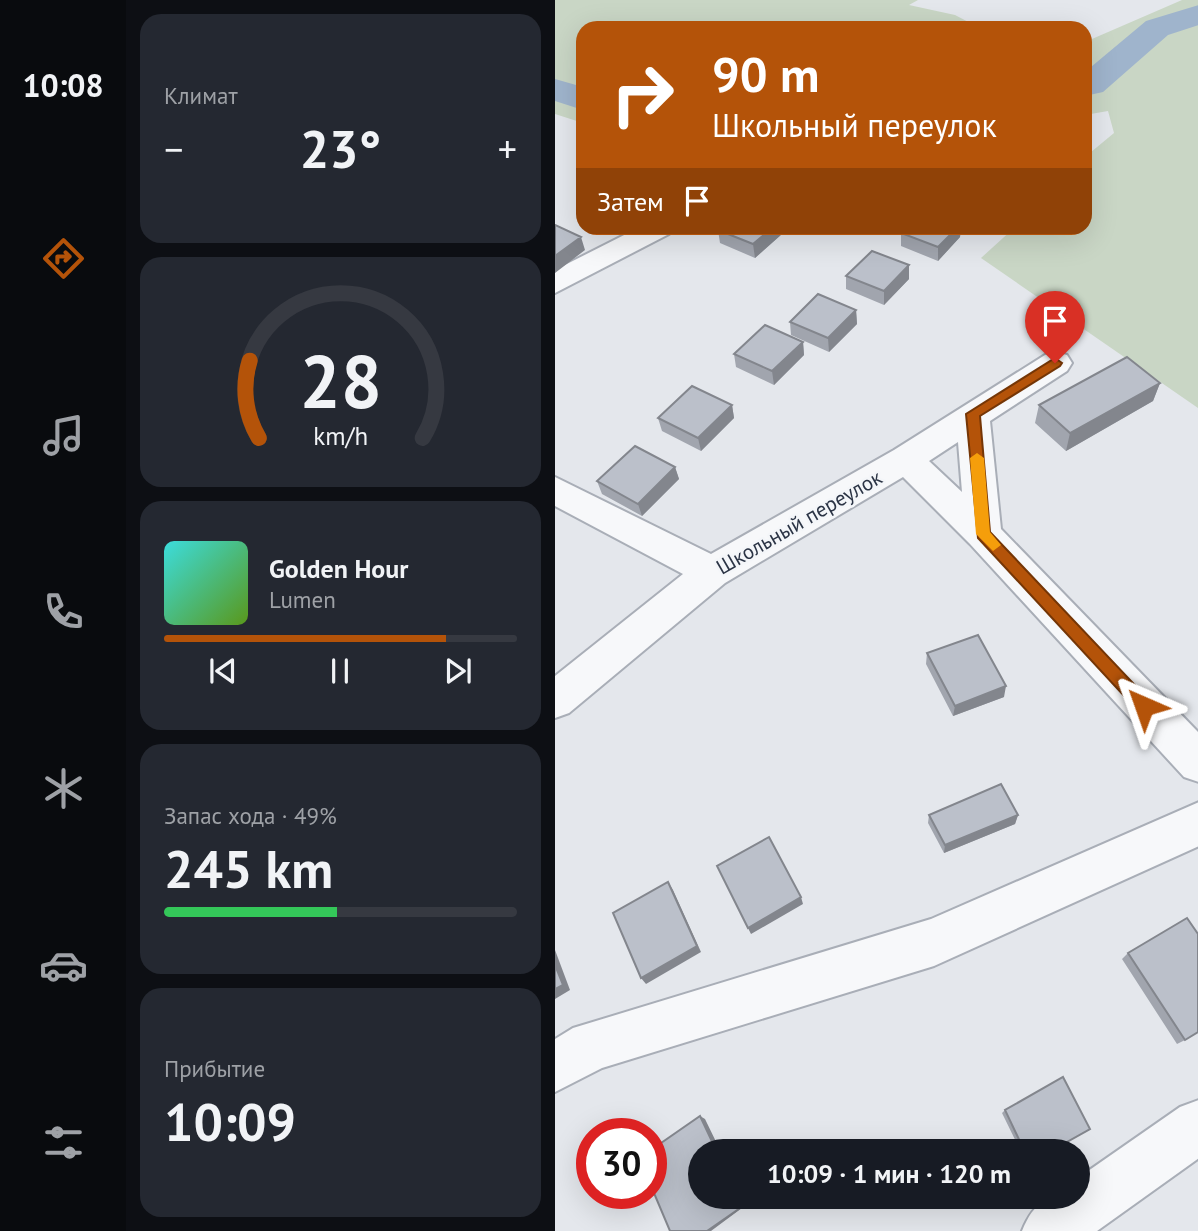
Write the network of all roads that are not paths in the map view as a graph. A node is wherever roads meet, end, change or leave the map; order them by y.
1 (645, 235) edge
2 (555, 284) edge
3 (1055, 363) dead end
4 (973, 414) junction
5 (906, 459) junction
6 (555, 490) edge
7 (983, 534) junction
8 (712, 572) junction
9 (555, 701) edge
10 (1198, 764) edge
11 (1198, 824) edge
12 (555, 1067) edge
13 (1198, 1126) edge
14 (1050, 1231) edge

1 - 2 street
3 - 4 street, Школьный переулок
4 - 5 street, Школьный переулок
4 - 7 street
5 - 7 street
5 - 8 street, Школьный переулок
6 - 8 street
7 - 10 street
8 - 9 street, Школьный переулок
11 - 12 street
13 - 14 street

